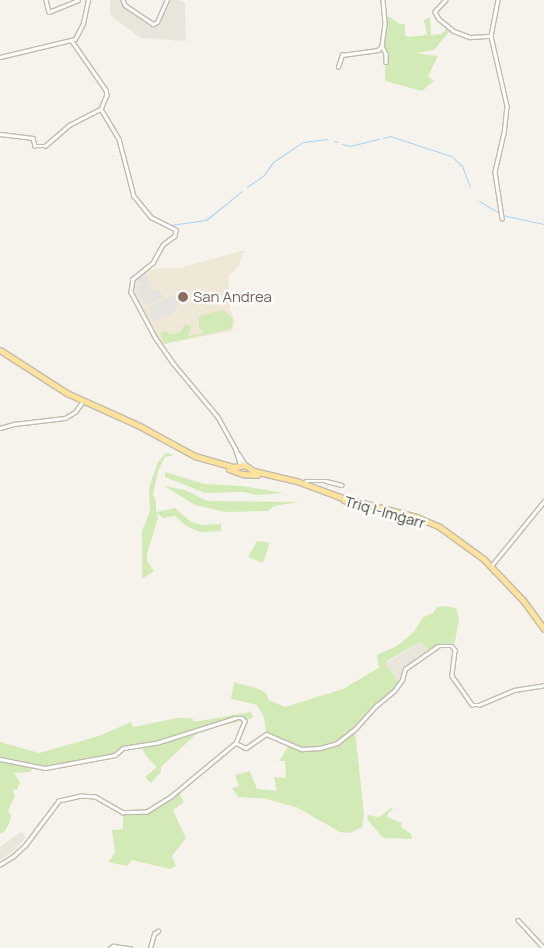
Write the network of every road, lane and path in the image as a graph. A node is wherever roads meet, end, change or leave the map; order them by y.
1 (46, 0) edge
2 (78, 0) edge
3 (88, 0) edge
4 (123, 0) edge
5 (167, 0) edge
6 (383, 0) edge
7 (446, 0) edge
8 (498, 0) edge
9 (491, 36) junction
10 (72, 41) junction
11 (382, 46) junction
12 (0, 57) edge
13 (386, 62) dead end
14 (338, 67) dead end
15 (101, 109) junction
16 (0, 134) edge
17 (502, 218) dead end
18 (0, 352) edge
19 (82, 404) junction
20 (0, 428) edge
21 (236, 450) junction
22 (243, 465) junction
23 (243, 473) junction
24 (305, 484) junction
25 (342, 485) dead end
26 (544, 501) edge
27 (491, 566) junction
28 (544, 631) edge
29 (544, 685) edge
30 (237, 743) junction
31 (0, 759) edge
32 (0, 865) edge
33 (518, 920) dead end
34 (158, 931) dead end
35 (110, 948) edge
36 (130, 948) edge
37 (150, 948) edge
38 (544, 948) edge

1 - 2 street
3 - 10 street
4 - 5 street
6 - 11 street
7 - 9 street
8 - 9 street
9 - 17 street
10 - 12 street
10 - 15 street
11 - 13 street
11 - 14 street
15 - 16 street
15 - 21 street
18 - 19 main road, Triq l-Imġarr
18 - 22 main road, Triq l-Imġarr
19 - 20 street
19 - 23 main road, Triq l-Imġarr
21 - 22 street
21 - 22 street
22 - 23 main road
22 - 23 main road
22 - 24 main road, Triq l-Imġarr
23 - 28 main road, Triq l-Imġarr
24 - 25 street
24 - 27 main road, Triq l-Imġarr
26 - 27 street
27 - 28 main road, Triq l-Imġarr
29 - 30 street
30 - 31 street
30 - 32 street
33 - 38 street
34 - 37 street
35 - 36 street

